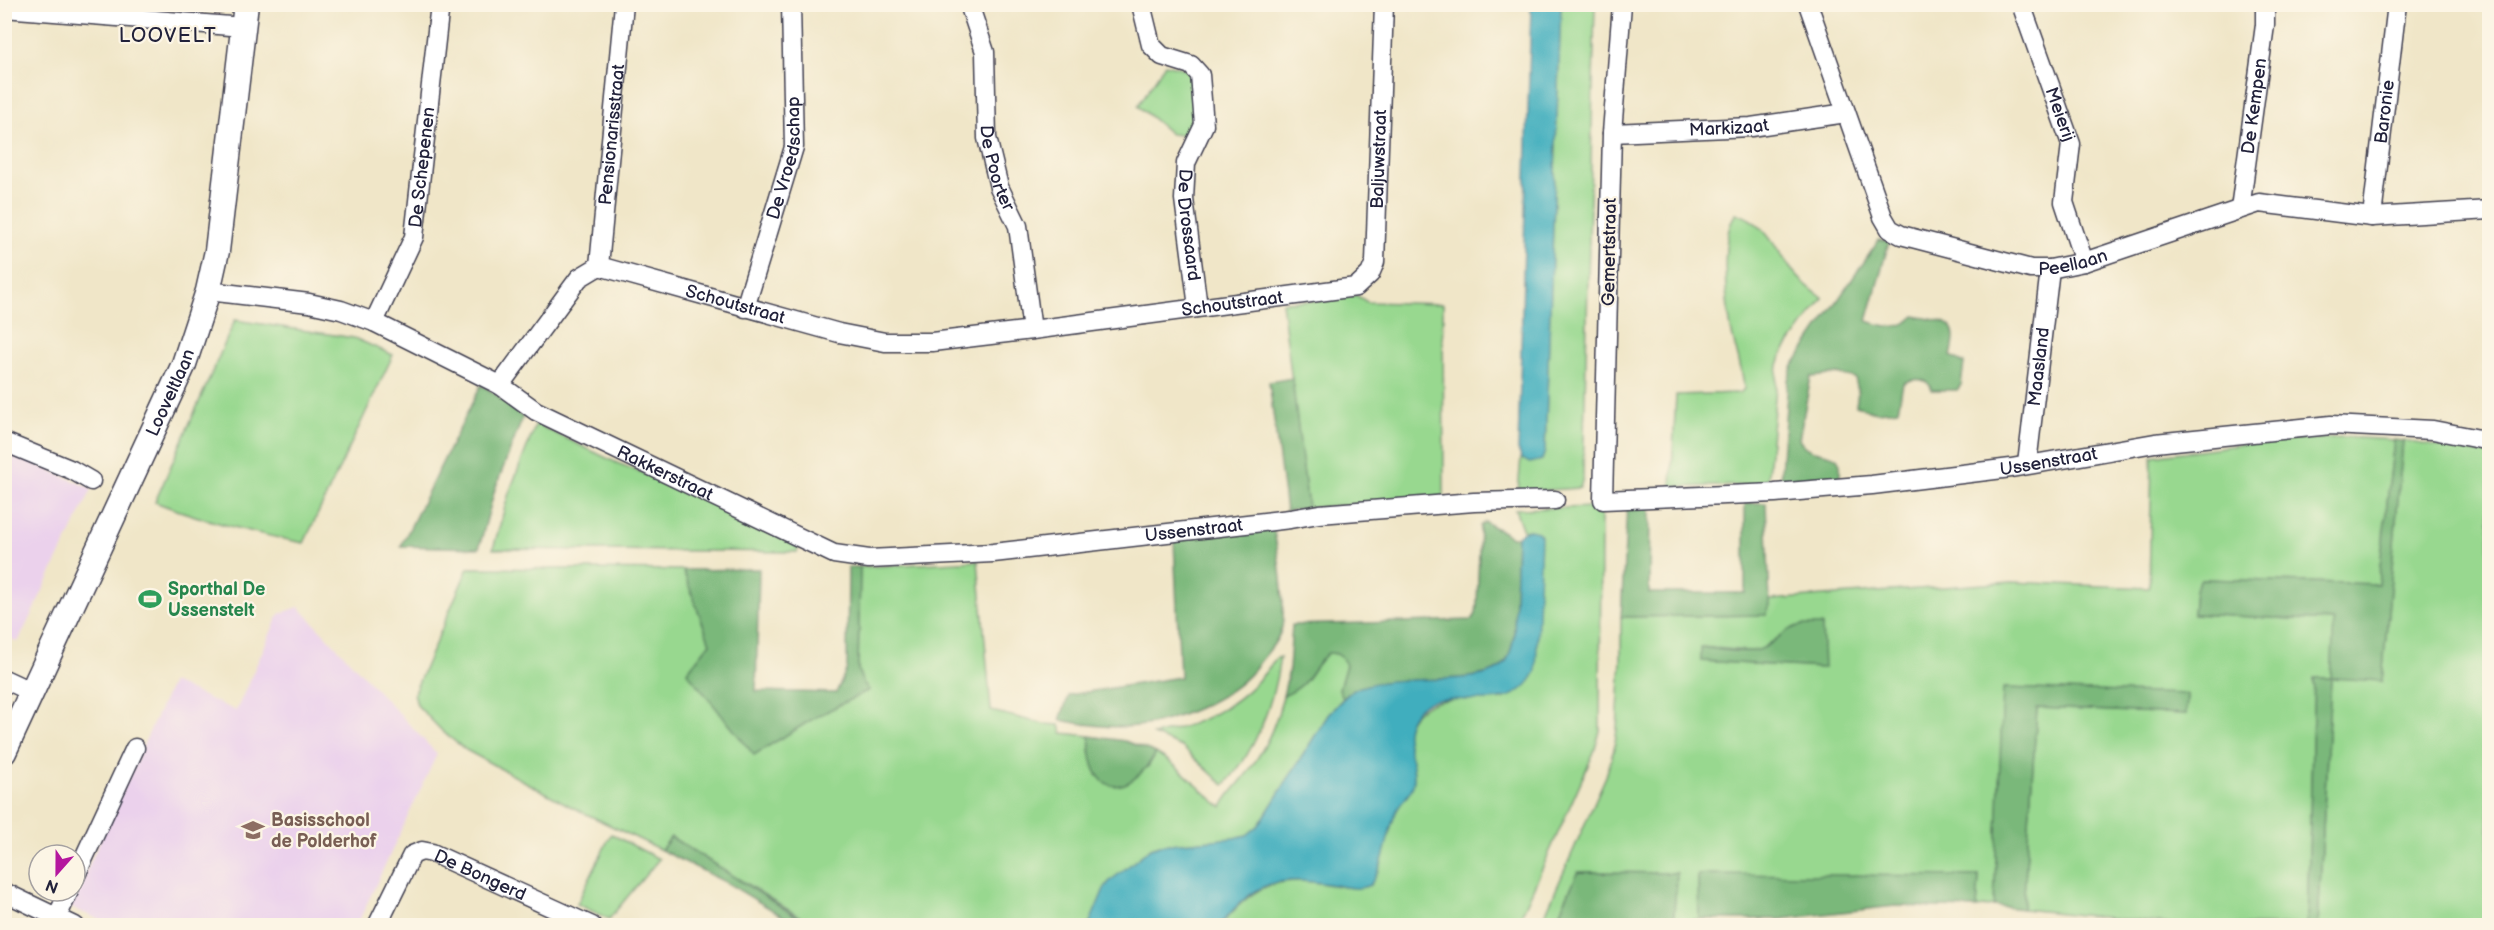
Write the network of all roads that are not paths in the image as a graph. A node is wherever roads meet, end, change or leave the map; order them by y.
1 (440, 4) edge
2 (624, 4) edge
3 (791, 4) edge
4 (969, 4) edge
5 (1141, 4) edge
6 (1384, 4) edge
7 (1622, 4) edge
8 (1808, 4) edge
9 (2021, 4) edge
10 (2265, 4) edge
11 (2397, 4) edge
12 (4, 8) edge
13 (244, 16) edge
14 (1846, 112) junction
15 (1612, 133) junction
16 (2240, 209) junction
17 (2490, 210) edge
18 (2372, 217) junction
19 (2084, 262) junction
20 (599, 266) junction
21 (2050, 269) junction
22 (1337, 290) joint
23 (208, 291) junction
24 (1198, 307) junction
25 (745, 308) junction
26 (374, 322) junction
27 (1032, 330) junction
28 (500, 385) junction
29 (2490, 441) edge
30 (4, 442) edge
31 (2027, 464) junction
32 (91, 481) dead end
33 (1555, 500) dead end
34 (1603, 500) joint
35 (834, 554) joint
36 (4, 679) edge
37 (32, 692) junction
38 (135, 748) dead end
39 (4, 753) edge
40 (87, 851) edge
41 (4, 892) edge
42 (61, 903) edge
43 (50, 919) edge
44 (562, 919) edge
45 (75, 926) edge
46 (377, 926) edge
47 (592, 926) edge

1 - 26 street, De Schepenen
2 - 20 street, Pensionarisstraat
3 - 25 street, De Vroedschap
4 - 27 street, De Poorter
5 - 24 street, De Drossaard
6 - 22 street, Baljuwstraat
7 - 15 street, Gemertstraat
8 - 14 street, Peellaan
9 - 19 street, Meierij
10 - 16 street, De Kempen
11 - 18 street, Baronie
12 - 13 street
13 - 23 street, Looveltlaan
14 - 15 street, Markizaat
14 - 21 street, Peellaan
15 - 34 street, Gemertstraat
16 - 18 street, Peellaan
16 - 19 street, Peellaan
17 - 18 street, Peellaan
19 - 21 street, Peellaan
20 - 25 street, Schoutstraat
20 - 28 street
21 - 31 street, Maasland
22 - 24 street, Schoutstraat
23 - 26 street
23 - 37 street, Looveltlaan
24 - 27 street, Schoutstraat
25 - 27 street, Schoutstraat
26 - 28 street
28 - 35 street, Rakkerstraat
29 - 31 street, Ussenstraat
30 - 32 street
31 - 34 street, Ussenstraat
33 - 35 street, Ussenstraat
36 - 37 street
37 - 39 street, Looveltlaan
38 - 40 street
41 - 43 street
42 - 43 street
43 - 45 street
44 - 46 street, De Bongerd
44 - 47 street, De Bongerd

